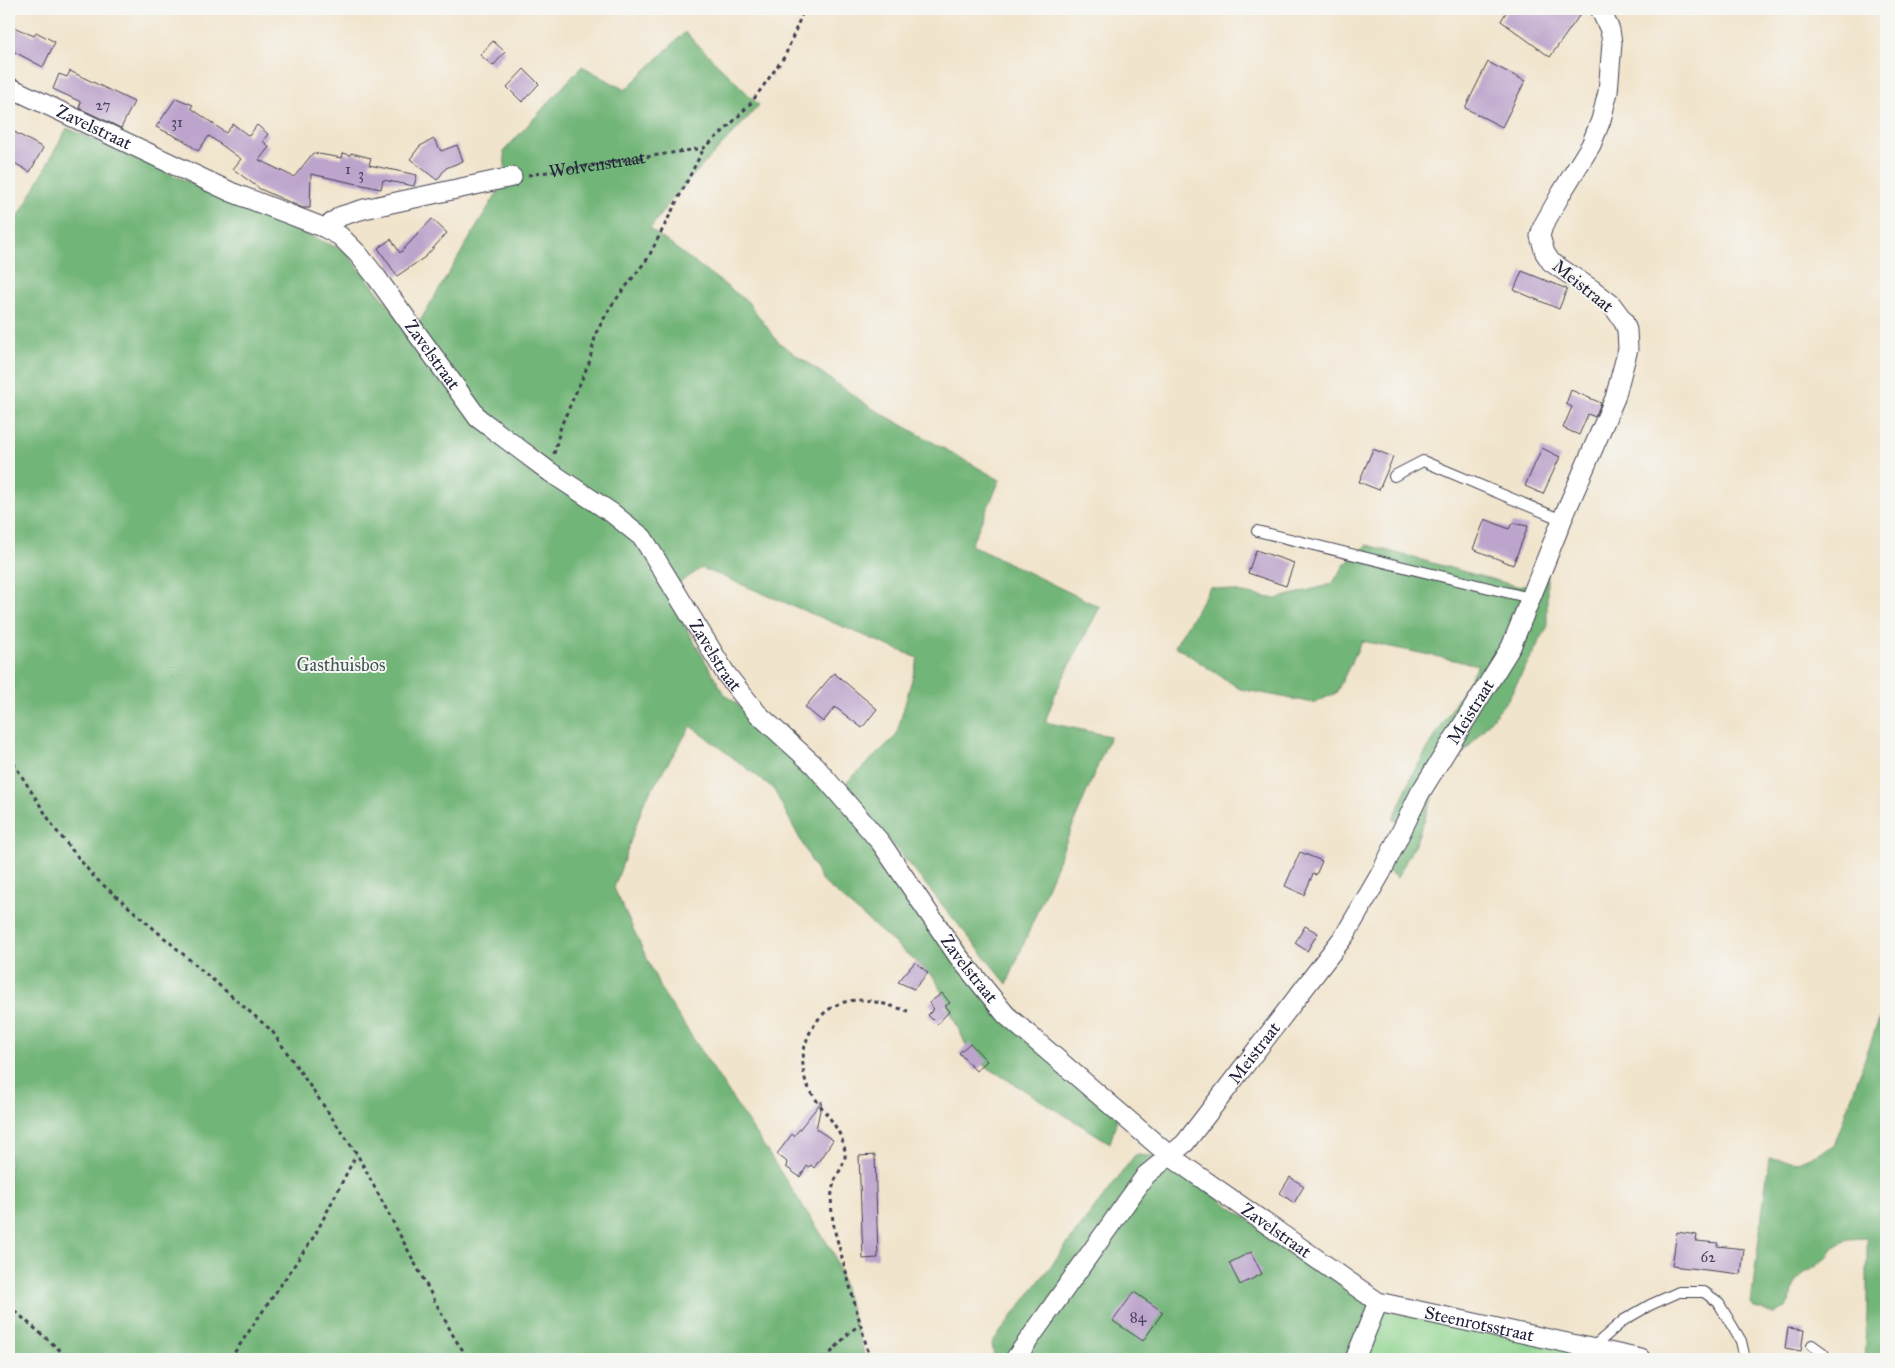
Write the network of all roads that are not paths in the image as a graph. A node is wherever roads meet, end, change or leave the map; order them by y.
1 (1600, 9) edge
2 (9, 88) edge
3 (512, 177) road end
4 (325, 228) junction
5 (1394, 476) dead end
6 (1562, 520) junction
7 (1258, 531) dead end
8 (1530, 598) junction
9 (1170, 1156) junction
10 (1378, 1302) junction
11 (1812, 1345) dead end
12 (1592, 1348) junction
13 (1015, 1359) edge
14 (1355, 1359) edge
15 (1641, 1359) edge
16 (1745, 1359) edge
17 (1826, 1359) edge

1 - 6 street, Meistraat
2 - 4 street, Zavelstraat
3 - 4 street
4 - 9 street, Zavelstraat
5 - 6 lane
6 - 8 street, Meistraat
7 - 8 lane
8 - 9 street, Meistraat
9 - 10 street, Zavelstraat
9 - 13 street, Meistraat
10 - 12 street, Steenrotsstraat
10 - 14 street
11 - 17 lane
12 - 15 street, Steenrotsstraat
12 - 16 lane

